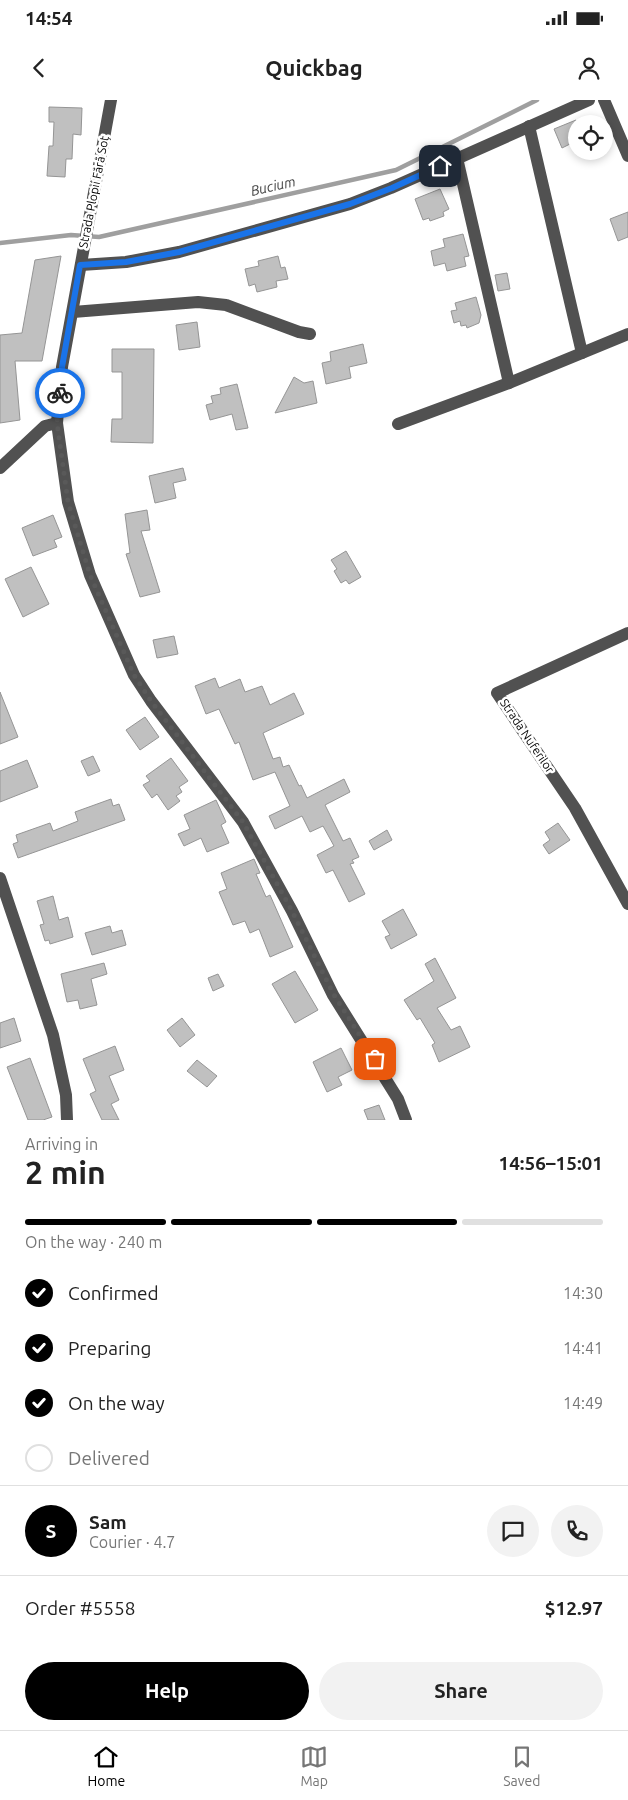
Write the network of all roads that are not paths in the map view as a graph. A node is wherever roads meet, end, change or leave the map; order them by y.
1 (111, 100) edge
2 (590, 100) edge
3 (604, 100) edge
4 (529, 126) junction
5 (628, 156) edge
6 (456, 158) junction
7 (80, 265) junction
8 (73, 312) junction
9 (310, 334) dead end
10 (628, 334) edge
11 (582, 353) junction
12 (508, 383) junction
13 (57, 423) junction
14 (398, 424) dead end
15 (0, 468) edge
16 (628, 633) edge
17 (0, 878) edge
18 (628, 904) edge
19 (67, 1120) edge
20 (406, 1120) edge

1 - 7 street, Strada Plopii Fără Soț
2 - 4 street
3 - 5 street
4 - 6 street
4 - 11 street
6 - 7 street
6 - 12 street
7 - 8 street, Strada Plopii Fără Soț
8 - 9 street
8 - 13 street, Strada Plopii Fără Soț
10 - 11 street
11 - 12 street
12 - 14 street
13 - 15 street
13 - 20 street, Strada Plopii Fără Soț
16 - 18 street, Strada Nuferilor
17 - 19 street

